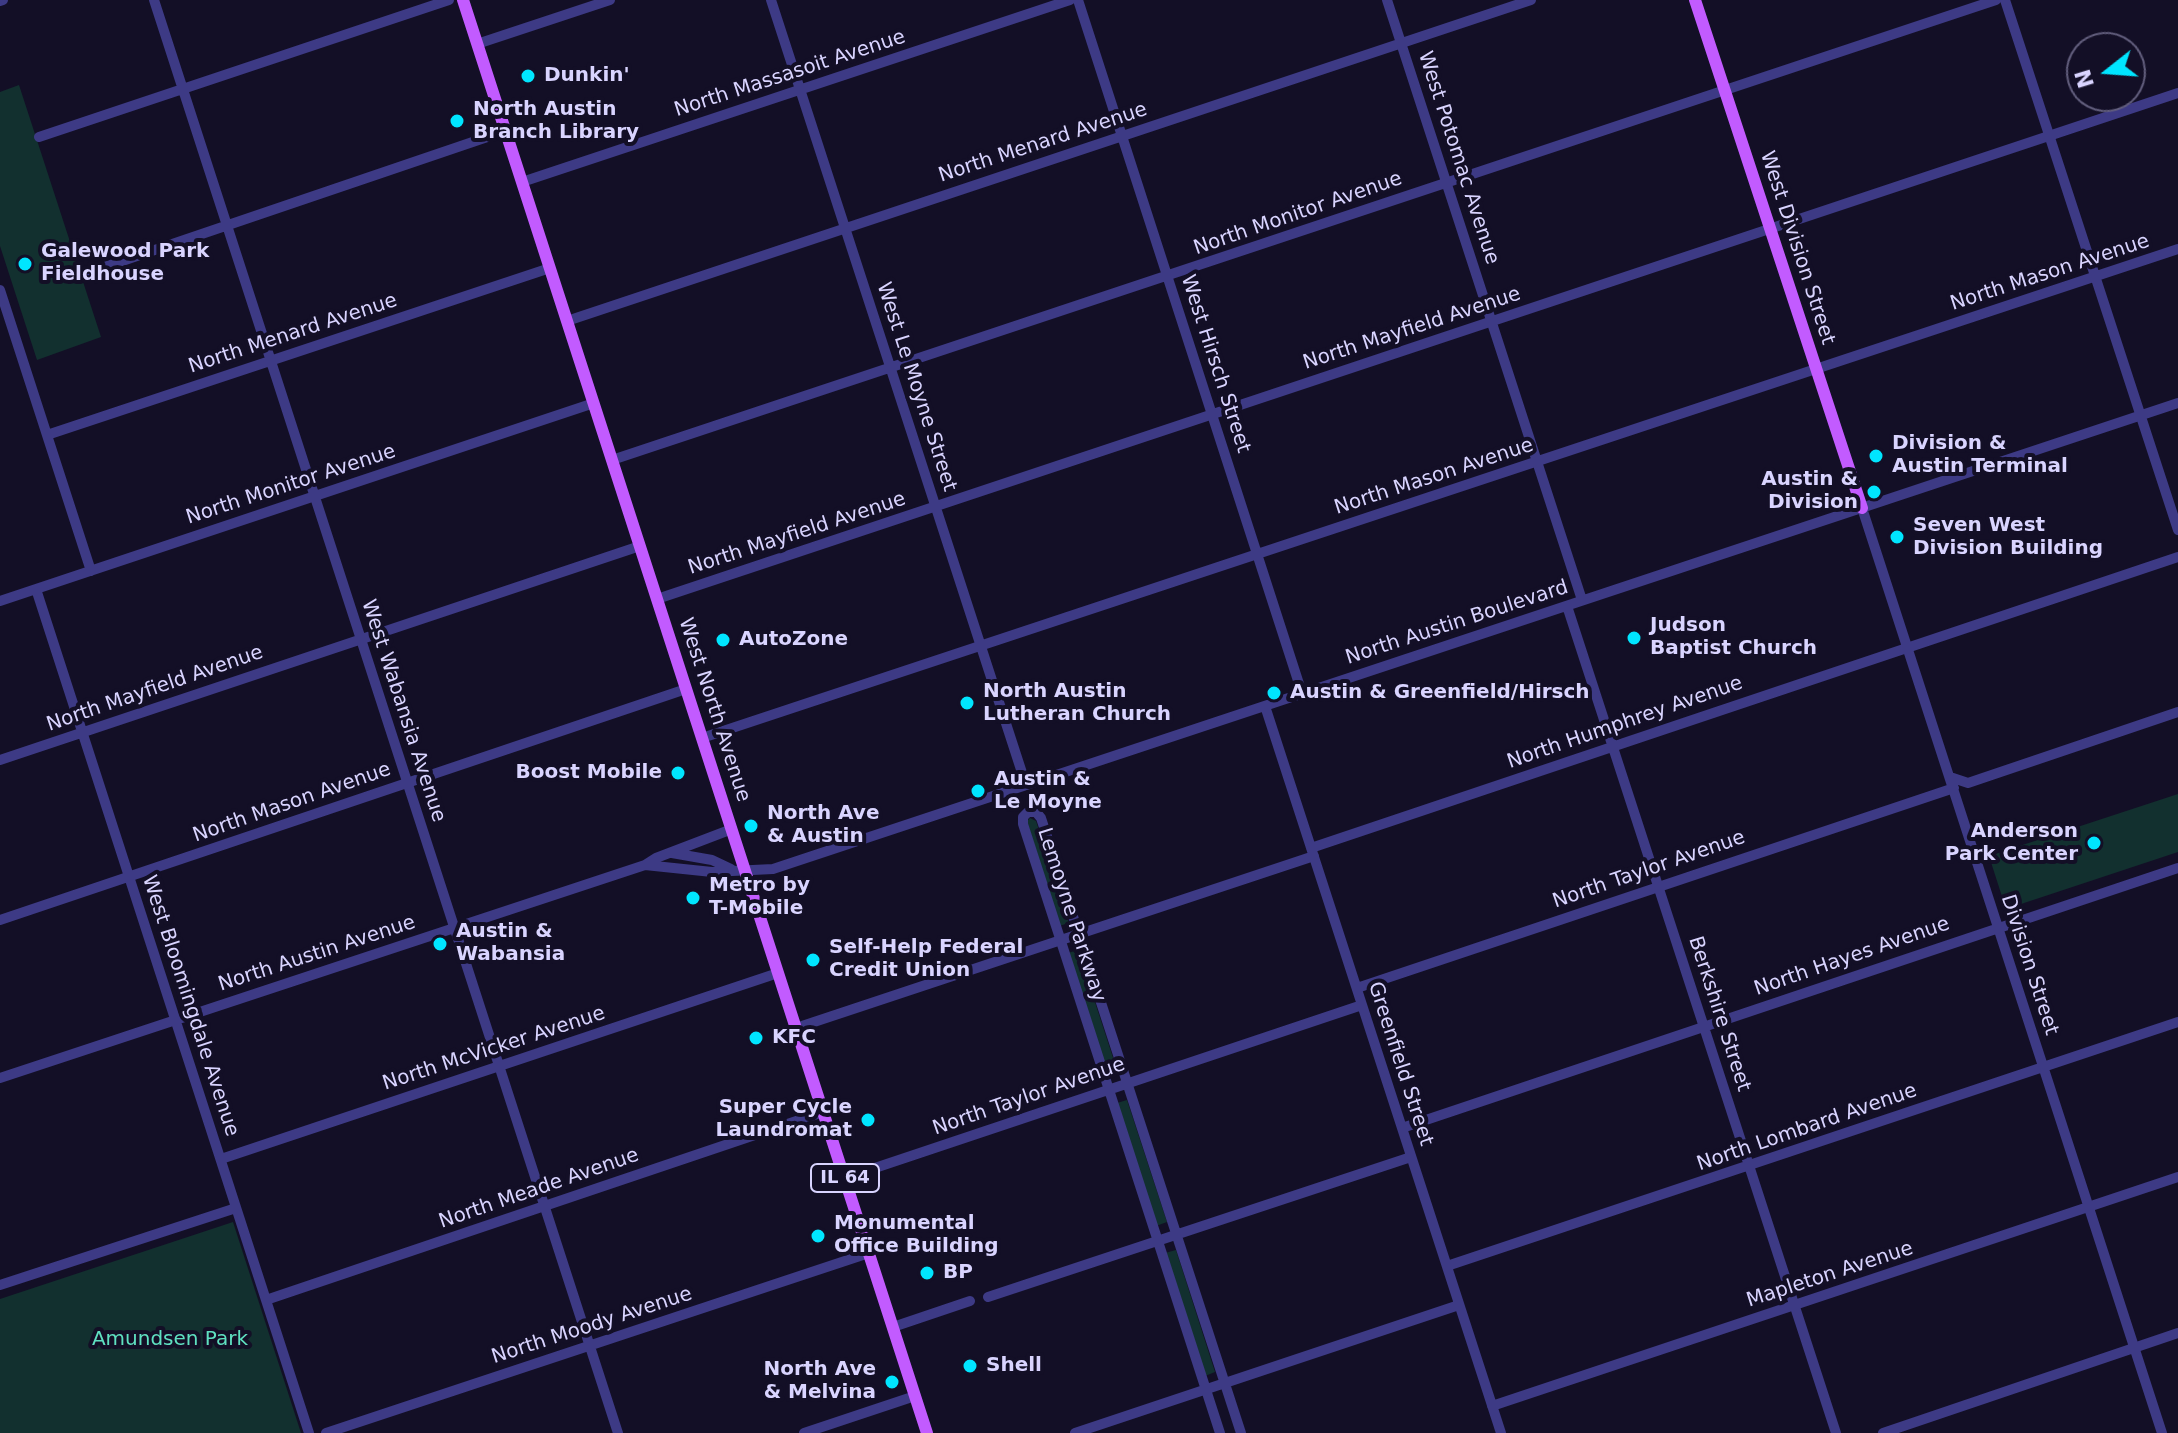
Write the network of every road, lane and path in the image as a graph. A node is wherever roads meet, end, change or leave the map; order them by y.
1 (154, 0) edge
2 (449, 0) edge
3 (463, 0) edge
4 (610, 0) edge
5 (771, 0) edge
6 (1070, 0) edge
7 (1078, 0) edge
8 (1387, 0) edge
9 (1531, 0) edge
10 (1695, 0) edge
11 (1996, 0) edge
12 (2005, 0) edge
13 (1401, 43) junction
14 (477, 44) junction
15 (183, 90) junction
16 (801, 90) junction
17 (1724, 90) junction
18 (2178, 93) edge
19 (505, 131) junction
20 (1122, 136) junction
21 (2049, 136) junction
22 (39, 137) dead end
23 (522, 182) junction
24 (1447, 183) junction
25 (227, 225) junction
26 (845, 228) junction
27 (1770, 230) junction
28 (2178, 249) edge
29 (550, 268) junction
30 (84, 274) dead end
31 (1167, 276) junction
32 (2095, 277) junction
33 (0, 290) edge
34 (567, 321) junction
35 (1492, 322) junction
36 (271, 360) junction
37 (891, 369) junction
38 (1816, 369) junction
39 (594, 403) junction
40 (2178, 403) edge
41 (1212, 415) junction
42 (2140, 415) junction
43 (47, 435) junction
44 (612, 460) junction
45 (1538, 461) junction
46 (315, 496) junction
47 (936, 508) junction
48 (1862, 508) junction
49 (2178, 530) edge
50 (640, 546) junction
51 (1257, 554) junction
52 (2178, 557) edge
53 (91, 571) junction
54 (36, 589) junction
55 (657, 599) junction
56 (1582, 600) junction
57 (0, 601) edge
58 (1567, 606) junction
59 (361, 639) junction
60 (981, 646) junction
61 (1906, 646) junction
62 (686, 689) junction
63 (1302, 693) junction
64 (1265, 706) junction
65 (2178, 712) edge
66 (83, 733) junction
67 (702, 738) junction
68 (1613, 746) junction
69 (0, 760) edge
70 (1950, 777) junction
71 (408, 783) junction
72 (1026, 785) junction
73 (1954, 788) junction
74 (732, 829) junction
75 (1313, 852) junction
76 (670, 853) junction
77 (645, 865) junction
78 (2178, 868) edge
79 (731, 869) junction
80 (745, 871) junction
81 (129, 877) junction
82 (1658, 886) junction
83 (0, 920) edge
84 (454, 927) junction
85 (1998, 927) junction
86 (1078, 934) junction
87 (1061, 940) junction
88 (778, 973) junction
89 (1357, 988) junction
90 (1362, 1005) junction
91 (175, 1020) junction
92 (2178, 1022) edge
93 (1704, 1026) junction
94 (796, 1028) junction
95 (499, 1066) junction
96 (2043, 1067) junction
97 (0, 1078) edge
98 (1128, 1083) junction
99 (1108, 1090) junction
100 (823, 1112) junction
101 (1402, 1128) junction
102 (1411, 1157) junction
103 (221, 1159) junction
104 (1749, 1166) junction
105 (2178, 1177) edge
106 (845, 1178) junction
107 (545, 1206) junction
108 (2090, 1207) junction
109 (236, 1208) junction
110 (1177, 1234) junction
111 (1159, 1240) junction
112 (869, 1253) junction
113 (1447, 1266) junction
114 (0, 1285) edge
115 (988, 1297) dead end
116 (266, 1300) junction
117 (970, 1301) dead end
118 (1459, 1305) junction
119 (1795, 1306) junction
120 (893, 1327) junction
121 (2178, 1333) edge
122 (590, 1346) junction
123 (2135, 1347) junction
124 (1225, 1383) junction
125 (1206, 1389) junction
126 (915, 1396) junction
127 (1492, 1406) junction
128 (309, 1433) edge
129 (326, 1433) edge
130 (618, 1433) edge
131 (804, 1433) edge
132 (927, 1433) edge
133 (1075, 1433) edge
134 (1220, 1433) edge
135 (1241, 1433) edge
136 (1501, 1433) edge
137 (1836, 1433) edge
138 (1883, 1433) edge
139 (2162, 1433) edge

1 - 15 street, West Wabansia Avenue
2 - 15 street
3 - 14 main road, West North Avenue / IL 64
4 - 14 street
5 - 16 street, West Le Moyne Street
6 - 16 street, North Massasoit Avenue
7 - 20 street, West Hirsch Street
8 - 13 street, West Potomac Avenue
9 - 13 street, North Menard Avenue
10 - 17 main road, West Division Street
11 - 17 street, North Monitor Avenue
12 - 21 street
13 - 20 street, North Menard Avenue
13 - 24 street, West Potomac Avenue
14 - 19 main road, West North Avenue / IL 64
15 - 22 street
15 - 25 street, West Wabansia Avenue
16 - 23 street, North Massasoit Avenue
16 - 26 street, West Le Moyne Street
17 - 24 street, North Monitor Avenue
17 - 27 main road, West Division Street
18 - 21 street, North Mayfield Avenue
19 - 23 main road, West North Avenue / IL 64
19 - 25 street
20 - 26 street, North Menard Avenue
20 - 31 street, West Hirsch Street
21 - 27 street, North Mayfield Avenue
21 - 32 street
23 - 29 main road, West North Avenue / IL 64
24 - 31 street, North Monitor Avenue
24 - 35 street, West Potomac Avenue
25 - 30 street
25 - 36 street, West Wabansia Avenue
26 - 34 street, North Menard Avenue
26 - 37 street, West Le Moyne Street
27 - 35 street, North Mayfield Avenue
27 - 38 main road, West Division Street
28 - 32 street, North Mason Avenue
29 - 34 main road, West North Avenue / IL 64
29 - 36 street, North Menard Avenue
31 - 37 street, North Monitor Avenue
31 - 41 street, West Hirsch Street
32 - 38 street, North Mason Avenue
32 - 42 street
33 - 43 street
34 - 39 main road, West North Avenue / IL 64
35 - 41 street, North Mayfield Avenue
35 - 45 street, West Potomac Avenue
36 - 43 street, North Menard Avenue
36 - 46 street, West Wabansia Avenue
37 - 44 street, North Monitor Avenue
37 - 47 street, West Le Moyne Street
38 - 45 street, North Mason Avenue
38 - 48 main road, West Division Street
39 - 44 main road, West North Avenue / IL 64
39 - 46 street, North Monitor Avenue
40 - 42 street, North Austin Boulevard
41 - 47 street, North Mayfield Avenue
41 - 51 street, West Hirsch Street
42 - 48 street, North Austin Boulevard
42 - 49 street
43 - 53 street
44 - 50 main road, West North Avenue / IL 64
45 - 51 street, North Mason Avenue
45 - 56 street, West Potomac Avenue
46 - 53 street, North Monitor Avenue
46 - 59 street, West Wabansia Avenue
47 - 55 street, North Mayfield Avenue
47 - 60 street, West Le Moyne Street
48 - 56 street, North Austin Boulevard
48 - 61 street, Division Street
50 - 55 main road, West North Avenue / IL 64
50 - 59 street, North Mayfield Avenue
51 - 60 street, North Mason Avenue
51 - 63 street, West Hirsch Street
52 - 61 street, North Humphrey Avenue
53 - 54 street, North Monitor Avenue
54 - 57 street, North Monitor Avenue
54 - 66 street, West Bloomingdale Avenue
55 - 62 main road, West North Avenue / IL 64
56 - 58 street, North Austin Boulevard
58 - 63 street, North Austin Boulevard
58 - 68 street, Berkshire Street
59 - 66 street, North Mayfield Avenue
59 - 71 street, West Wabansia Avenue
60 - 67 street, North Mason Avenue
60 - 72 street, West Le Moyne Street
61 - 68 street, North Humphrey Avenue
61 - 70 street, Division Street
62 - 67 main road, West North Avenue / IL 64
62 - 71 street, North Mason Avenue
63 - 64 street, North Austin Boulevard
64 - 72 street, North Austin Boulevard
64 - 75 street, Greenfield Street
65 - 70 street
66 - 69 street, North Mayfield Avenue
66 - 81 street, West Bloomingdale Avenue
67 - 74 main road, West North Avenue / IL 64
68 - 75 street, North Humphrey Avenue
68 - 82 street, Berkshire Street
70 - 73 street, Division Street
71 - 81 street, North Mason Avenue
71 - 84 street, West Wabansia Avenue
72 - 80 street, North Austin Boulevard
73 - 82 street, North Taylor Avenue
73 - 85 street, Division Street
74 - 76 street, North Austin Avenue
74 - 80 main road, West North Avenue / IL 64
75 - 86 street, North Humphrey Avenue
75 - 89 street, Greenfield Street
76 - 77 street, North Austin Avenue
76 - 79 street, North Austin Avenue
77 - 79 street, North Austin Avenue
77 - 84 street, North Austin Avenue
78 - 85 street, North Hayes Avenue
79 - 80 street, North Austin Avenue
80 - 88 main road, West North Avenue / IL 64
81 - 83 street, North Mason Avenue
81 - 91 street, West Bloomingdale Avenue
82 - 89 street, North Taylor Avenue
82 - 93 street, Berkshire Street
84 - 91 street, North Austin Avenue
84 - 95 street, West Wabansia Avenue
85 - 93 street, North Hayes Avenue
85 - 96 street, Division Street
86 - 87 street, North Humphrey Avenue
86 - 87 street, Lemoyne Parkway
86 - 98 street, Lemoyne Parkway
87 - 94 street, North Humphrey Avenue
87 - 99 street, Lemoyne Parkway
88 - 94 main road, West North Avenue / IL 64
88 - 95 street, North McVicker Avenue
89 - 90 street, Greenfield Street
90 - 98 street, North Taylor Avenue
90 - 101 street, Greenfield Street
91 - 97 street, North Austin Avenue
91 - 103 street, West Bloomingdale Avenue
92 - 96 street, North Lombard Avenue
93 - 101 street, North Hayes Avenue
93 - 104 street, Berkshire Street
94 - 100 main road, West North Avenue / IL 64
95 - 103 street, North McVicker Avenue
95 - 107 street, West Wabansia Avenue
96 - 104 street, North Lombard Avenue
96 - 108 street, Division Street
98 - 99 street, North Taylor Avenue
98 - 110 street, Lemoyne Parkway
99 - 106 street, North Taylor Avenue
99 - 111 street, Lemoyne Parkway
100 - 106 main road, West North Avenue / IL 64
100 - 107 street, North Meade Avenue
101 - 102 street, Greenfield Street
102 - 110 street
102 - 113 street, Greenfield Street
103 - 109 street, West Bloomingdale Avenue
104 - 113 street, North Lombard Avenue
104 - 119 street, Berkshire Street
105 - 108 street, Mapleton Avenue
106 - 112 main road, West North Avenue / IL 64
107 - 116 street, North Meade Avenue
107 - 122 street, West Wabansia Avenue
108 - 119 street, Mapleton Avenue
108 - 123 street, Division Street
109 - 114 street
109 - 116 street, West Bloomingdale Avenue
110 - 111 street
110 - 124 street, Lemoyne Parkway
111 - 115 street
111 - 125 street, Lemoyne Parkway
112 - 120 main road, West North Avenue / IL 64
112 - 122 street, North Moody Avenue
113 - 118 street, Greenfield Street
116 - 128 street, West Bloomingdale Avenue
117 - 120 street
118 - 124 street
118 - 127 street, Greenfield Street
119 - 127 street, Mapleton Avenue
119 - 137 street, Berkshire Street
120 - 126 main road, West North Avenue / IL 64
121 - 123 street
122 - 129 street, North Moody Avenue
122 - 130 street, West Wabansia Avenue
123 - 138 street
123 - 139 street, Division Street
124 - 125 street
124 - 135 street, Lemoyne Parkway
125 - 133 street
125 - 134 street, Lemoyne Parkway
126 - 131 street
126 - 132 main road, West North Avenue / IL 64
127 - 136 street, Greenfield Street

